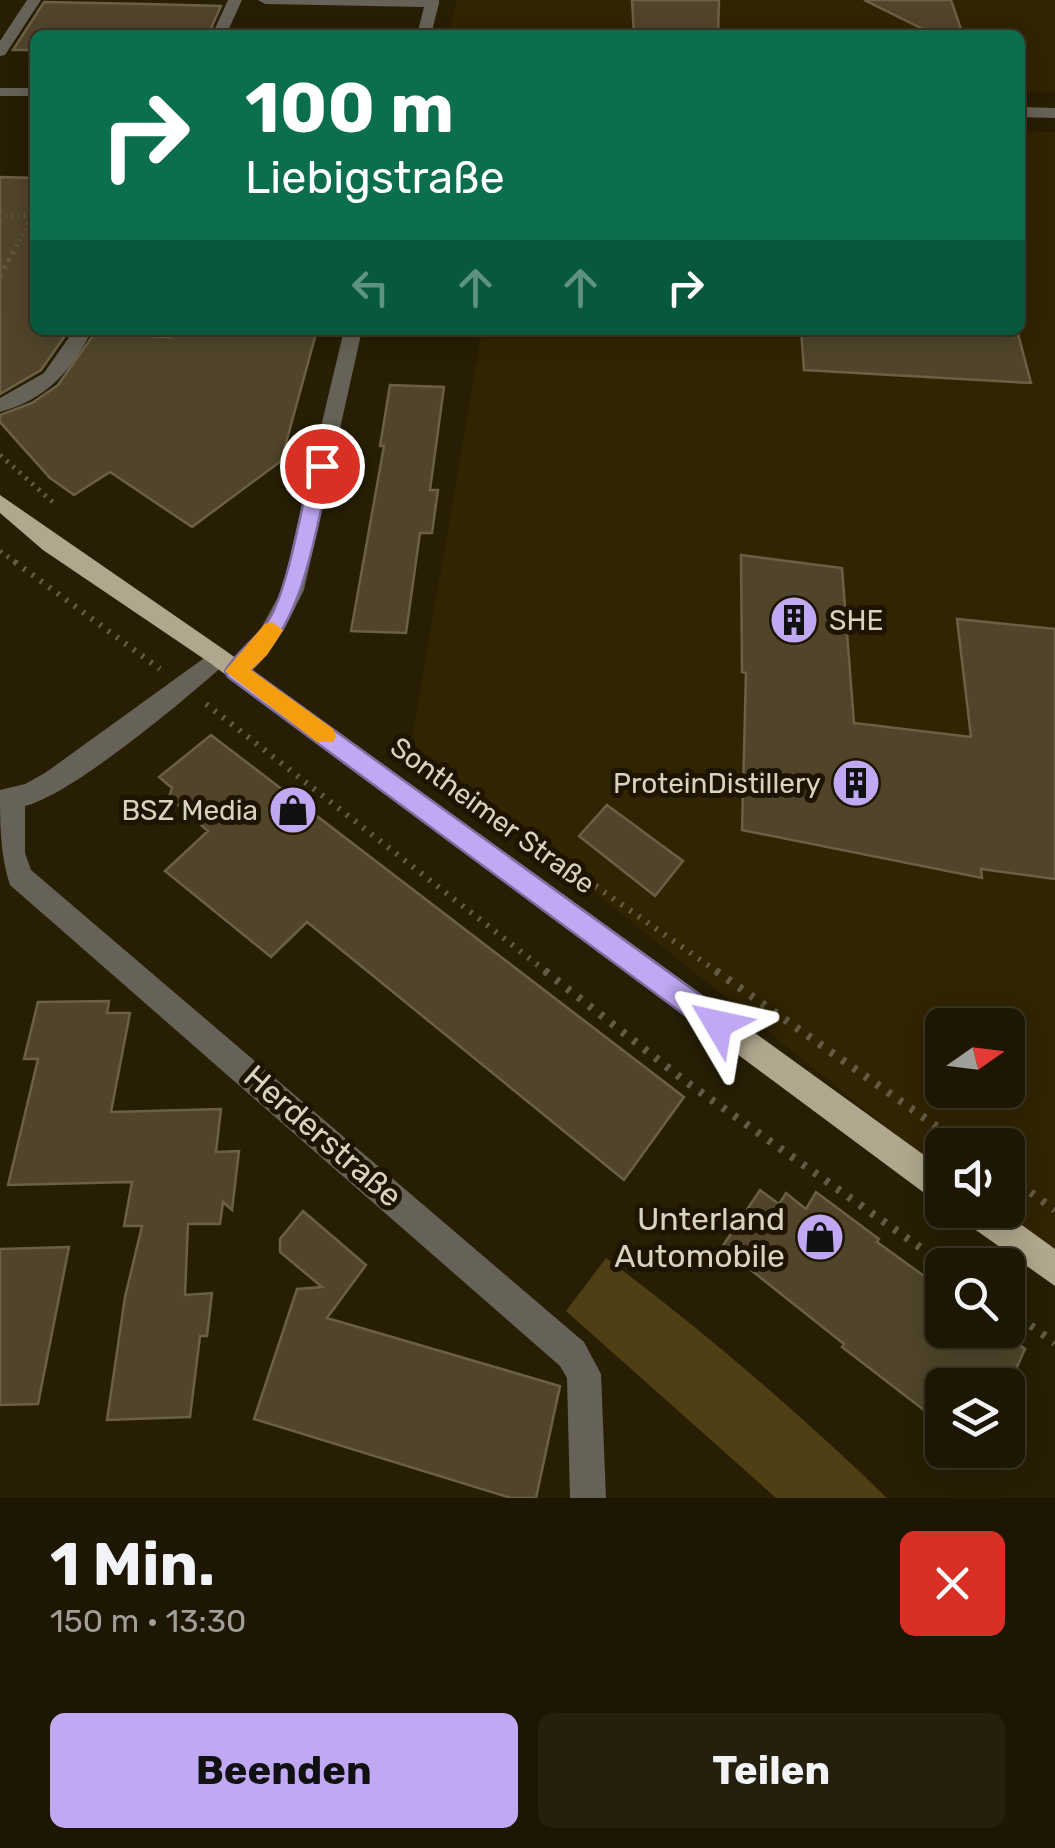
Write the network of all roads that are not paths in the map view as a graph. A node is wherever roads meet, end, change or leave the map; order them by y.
1 (34, 0) edge
2 (235, 0) edge
3 (265, 0) edge
4 (432, 2) edge
5 (222, 30) edge
6 (425, 30) edge
7 (0, 52) edge
8 (0, 92) edge
9 (30, 92) edge
10 (1025, 112) edge
11 (1055, 113) edge
12 (81, 335) edge
13 (353, 335) edge
14 (0, 406) edge
15 (0, 502) edge
16 (227, 664) junction
17 (6, 800) edge
18 (8, 871) edge
19 (925, 1175) edge
20 (999, 1228) edge
21 (1055, 1269) edge
22 (588, 1498) edge

1 - 7 street
2 - 5 street
3 - 4 street
4 - 6 street
8 - 9 street
10 - 11 street
12 - 14 street
13 - 16 street
15 - 16 main road, Sontheimer Straße
16 - 17 street
16 - 19 main road, Sontheimer Straße
17 - 18 street, Herderstraße
18 - 22 street, Herderstraße
20 - 21 main road

